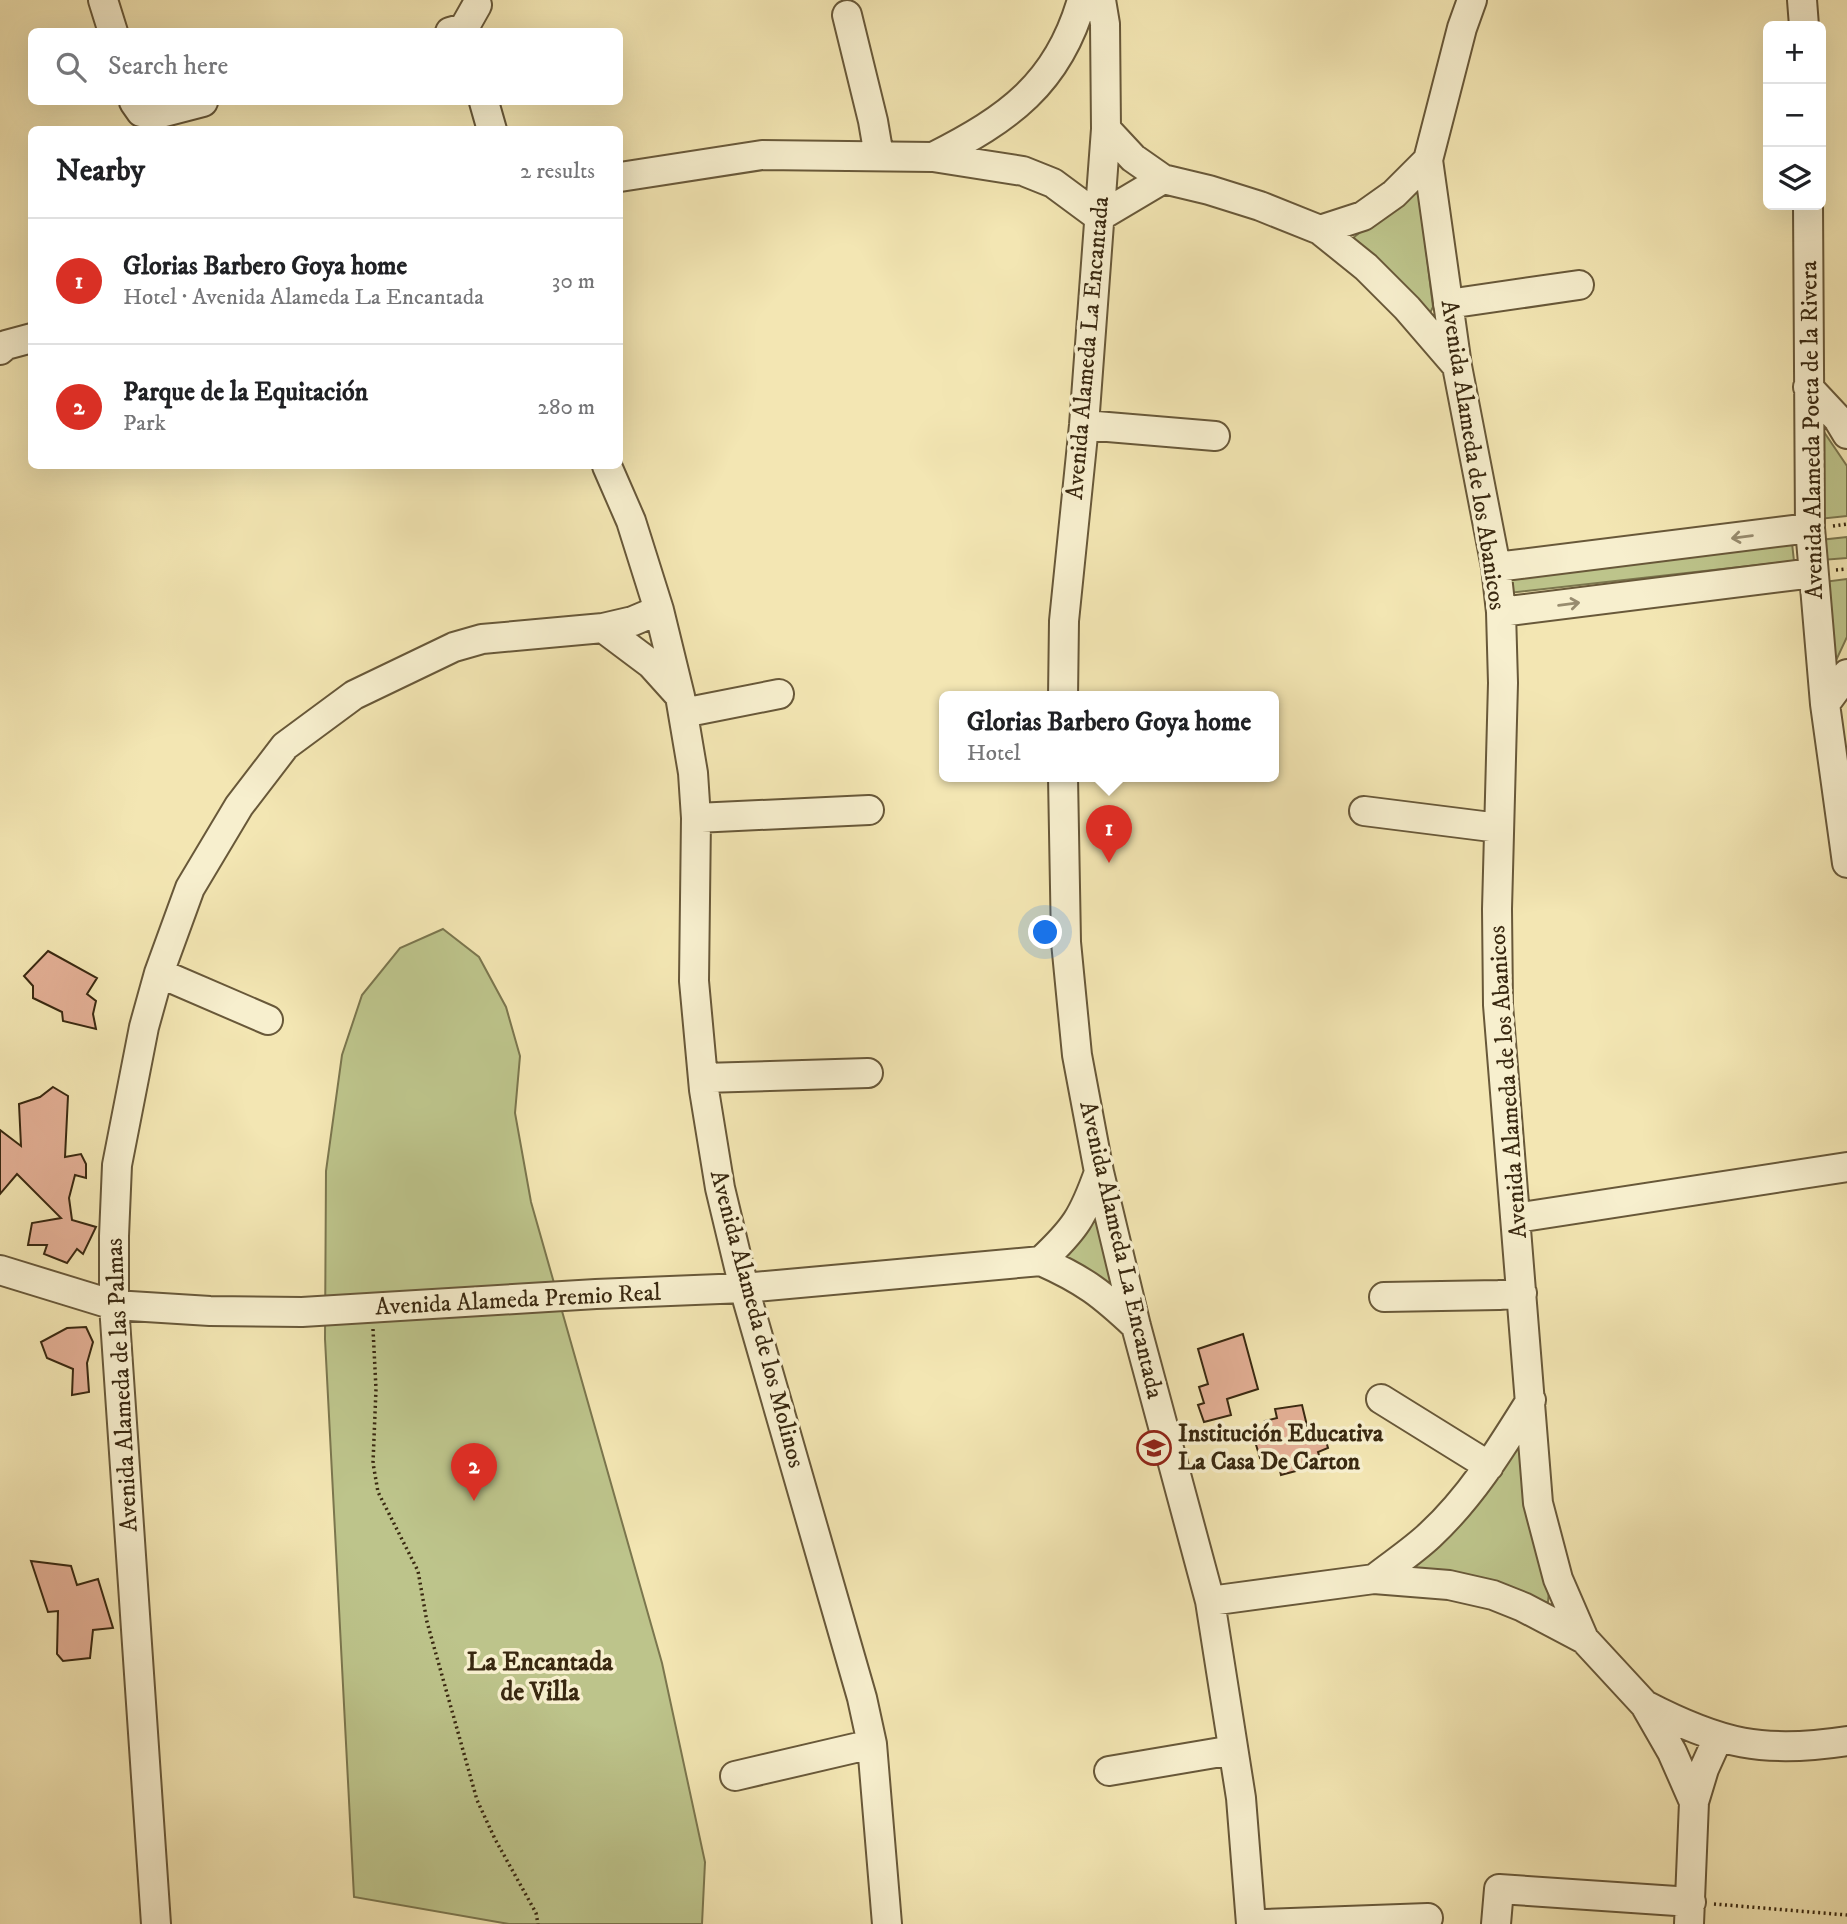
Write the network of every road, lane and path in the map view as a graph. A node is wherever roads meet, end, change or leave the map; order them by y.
1 (103, 0) edge
2 (1082, 0) edge
3 (1101, 0) edge
4 (1472, 0) edge
5 (1802, 0) edge
6 (847, 15) dead end
7 (1804, 21) edge
8 (112, 28) edge
9 (136, 105) edge
10 (191, 105) edge
11 (485, 105) edge
12 (491, 126) edge
13 (1106, 129) junction
14 (878, 156) junction
15 (933, 157) junction
16 (1428, 160) junction
17 (623, 177) edge
18 (1163, 179) junction
19 (1808, 210) edge
20 (1099, 217) junction
21 (1320, 230) junction
22 (1579, 285) dead end
23 (1448, 304) junction
24 (1457, 366) junction
25 (1808, 387) junction
26 (1084, 425) junction
27 (1847, 434) edge
28 (1215, 436) dead end
29 (608, 469) edge
30 (1810, 528) junction
31 (1496, 567) junction
32 (1813, 573) junction
33 (659, 610) junction
34 (1501, 612) junction
35 (603, 628) junction
36 (1847, 674) edge
37 (1063, 691) edge
38 (779, 694) dead end
39 (681, 704) junction
40 (1825, 704) junction
41 (1063, 782) edge
42 (869, 810) dead end
43 (1364, 811) dead end
44 (696, 818) junction
45 (1500, 828) junction
46 (1847, 863) edge
47 (159, 973) junction
48 (268, 1020) dead end
49 (868, 1073) dead end
50 (704, 1078) junction
51 (1847, 1167) edge
52 (1099, 1172) junction
53 (1516, 1218) junction
54 (1041, 1261) junction
55 (0, 1270) edge
56 (744, 1288) junction
57 (1522, 1293) junction
58 (1384, 1297) dead end
59 (114, 1304) junction
60 (371, 1308) junction
61 (1136, 1326) junction
62 (1381, 1399) dead end
63 (1531, 1400) junction
64 (1489, 1466) junction
65 (1374, 1579) junction
66 (1210, 1601) junction
67 (1584, 1639) junction
68 (1645, 1705) junction
69 (1718, 1738) junction
70 (1847, 1741) edge
71 (872, 1744) junction
72 (1233, 1749) junction
73 (1109, 1772) dead end
74 (735, 1776) dead end
75 (1694, 1802) junction
76 (1690, 1913) edge
77 (1847, 1915) edge
78 (1428, 1918) dead end
79 (156, 1924) edge
80 (538, 1924) edge
81 (887, 1924) edge
82 (1251, 1924) edge
83 (1265, 1924) edge
84 (1496, 1924) edge

1 - 8 street
2 - 15 street
3 - 13 street, Avenida Alameda La Encantada
4 - 16 street
5 - 7 street
6 - 14 street
9 - 10 street
11 - 12 street
13 - 18 street
13 - 20 street, Avenida Alameda La Encantada
14 - 15 street
14 - 17 street
15 - 20 street
16 - 21 street
16 - 23 street, Avenida Alameda de los Abanicos
18 - 20 street
18 - 21 street
19 - 25 street, Avenida Alameda Poeta de la Rivera
20 - 26 street, Avenida Alameda La Encantada
21 - 24 street
22 - 23 street
23 - 24 street, Avenida Alameda de los Abanicos
24 - 31 street, Avenida Alameda de los Abanicos
25 - 27 street
25 - 30 street, Avenida Alameda Poeta de la Rivera
26 - 28 street
26 - 37 street, Avenida Alameda La Encantada
29 - 33 street, Avenida Alameda de los Molinos
30 -> 31 street
30 - 32 street, Avenida Alameda Poeta de la Rivera
31 - 34 street, Avenida Alameda de los Abanicos
34 -> 32 street
32 - 40 street, Avenida Alameda Poeta de la Rivera
33 - 35 street, Avenida Alameda de las Palmas
33 - 39 street, Avenida Alameda de los Molinos
34 - 45 street, Avenida Alameda de los Abanicos
35 - 39 street
35 - 47 street, Avenida Alameda de las Palmas
36 - 40 street
38 - 39 street
39 - 44 street, Avenida Alameda de los Molinos
40 - 46 street, Avenida Alameda Poeta de la Rivera
41 - 52 street, Avenida Alameda La Encantada
42 - 44 street
43 - 45 street
44 - 50 street, Avenida Alameda de los Molinos
45 - 53 street, Avenida Alameda de los Abanicos
47 - 48 street
47 - 59 street, Avenida Alameda de las Palmas
49 - 50 street
50 - 56 street, Avenida Alameda de los Molinos
51 - 53 street
52 - 54 street
52 - 61 street, Avenida Alameda La Encantada
53 - 57 street, Avenida Alameda de los Abanicos
54 - 56 street, Avenida Alameda Premio Real
54 - 61 street, Avenida Alameda Premio Real
55 - 59 street, Avenida Alameda Premio Real
56 - 60 street, Avenida Alameda Premio Real
56 - 71 street, Avenida Alameda de los Molinos
57 - 58 street
57 - 63 street, Avenida Alameda de los Abanicos
59 - 60 street, Avenida Alameda Premio Real
59 - 79 street, Avenida Alameda de las Palmas
60 - 80 path
61 - 66 street, Avenida Alameda La Encantada
62 - 64 street
63 - 64 street
63 - 67 street, Avenida Alameda de los Abanicos
64 - 65 street
65 - 66 street
65 - 67 street
66 - 72 street, Avenida Alameda La Encantada
67 - 68 street, Avenida Alameda de los Abanicos
68 - 69 street
68 - 75 street, Avenida Alameda de los Abanicos
69 - 70 street
69 - 75 street
71 - 74 street
71 - 81 street, Avenida Alameda de los Molinos
72 - 73 street
72 - 82 street, Avenida Alameda La Encantada
75 - 76 street, Avenida Alameda de los Abanicos
76 - 77 path
76 - 84 street
78 - 83 street

